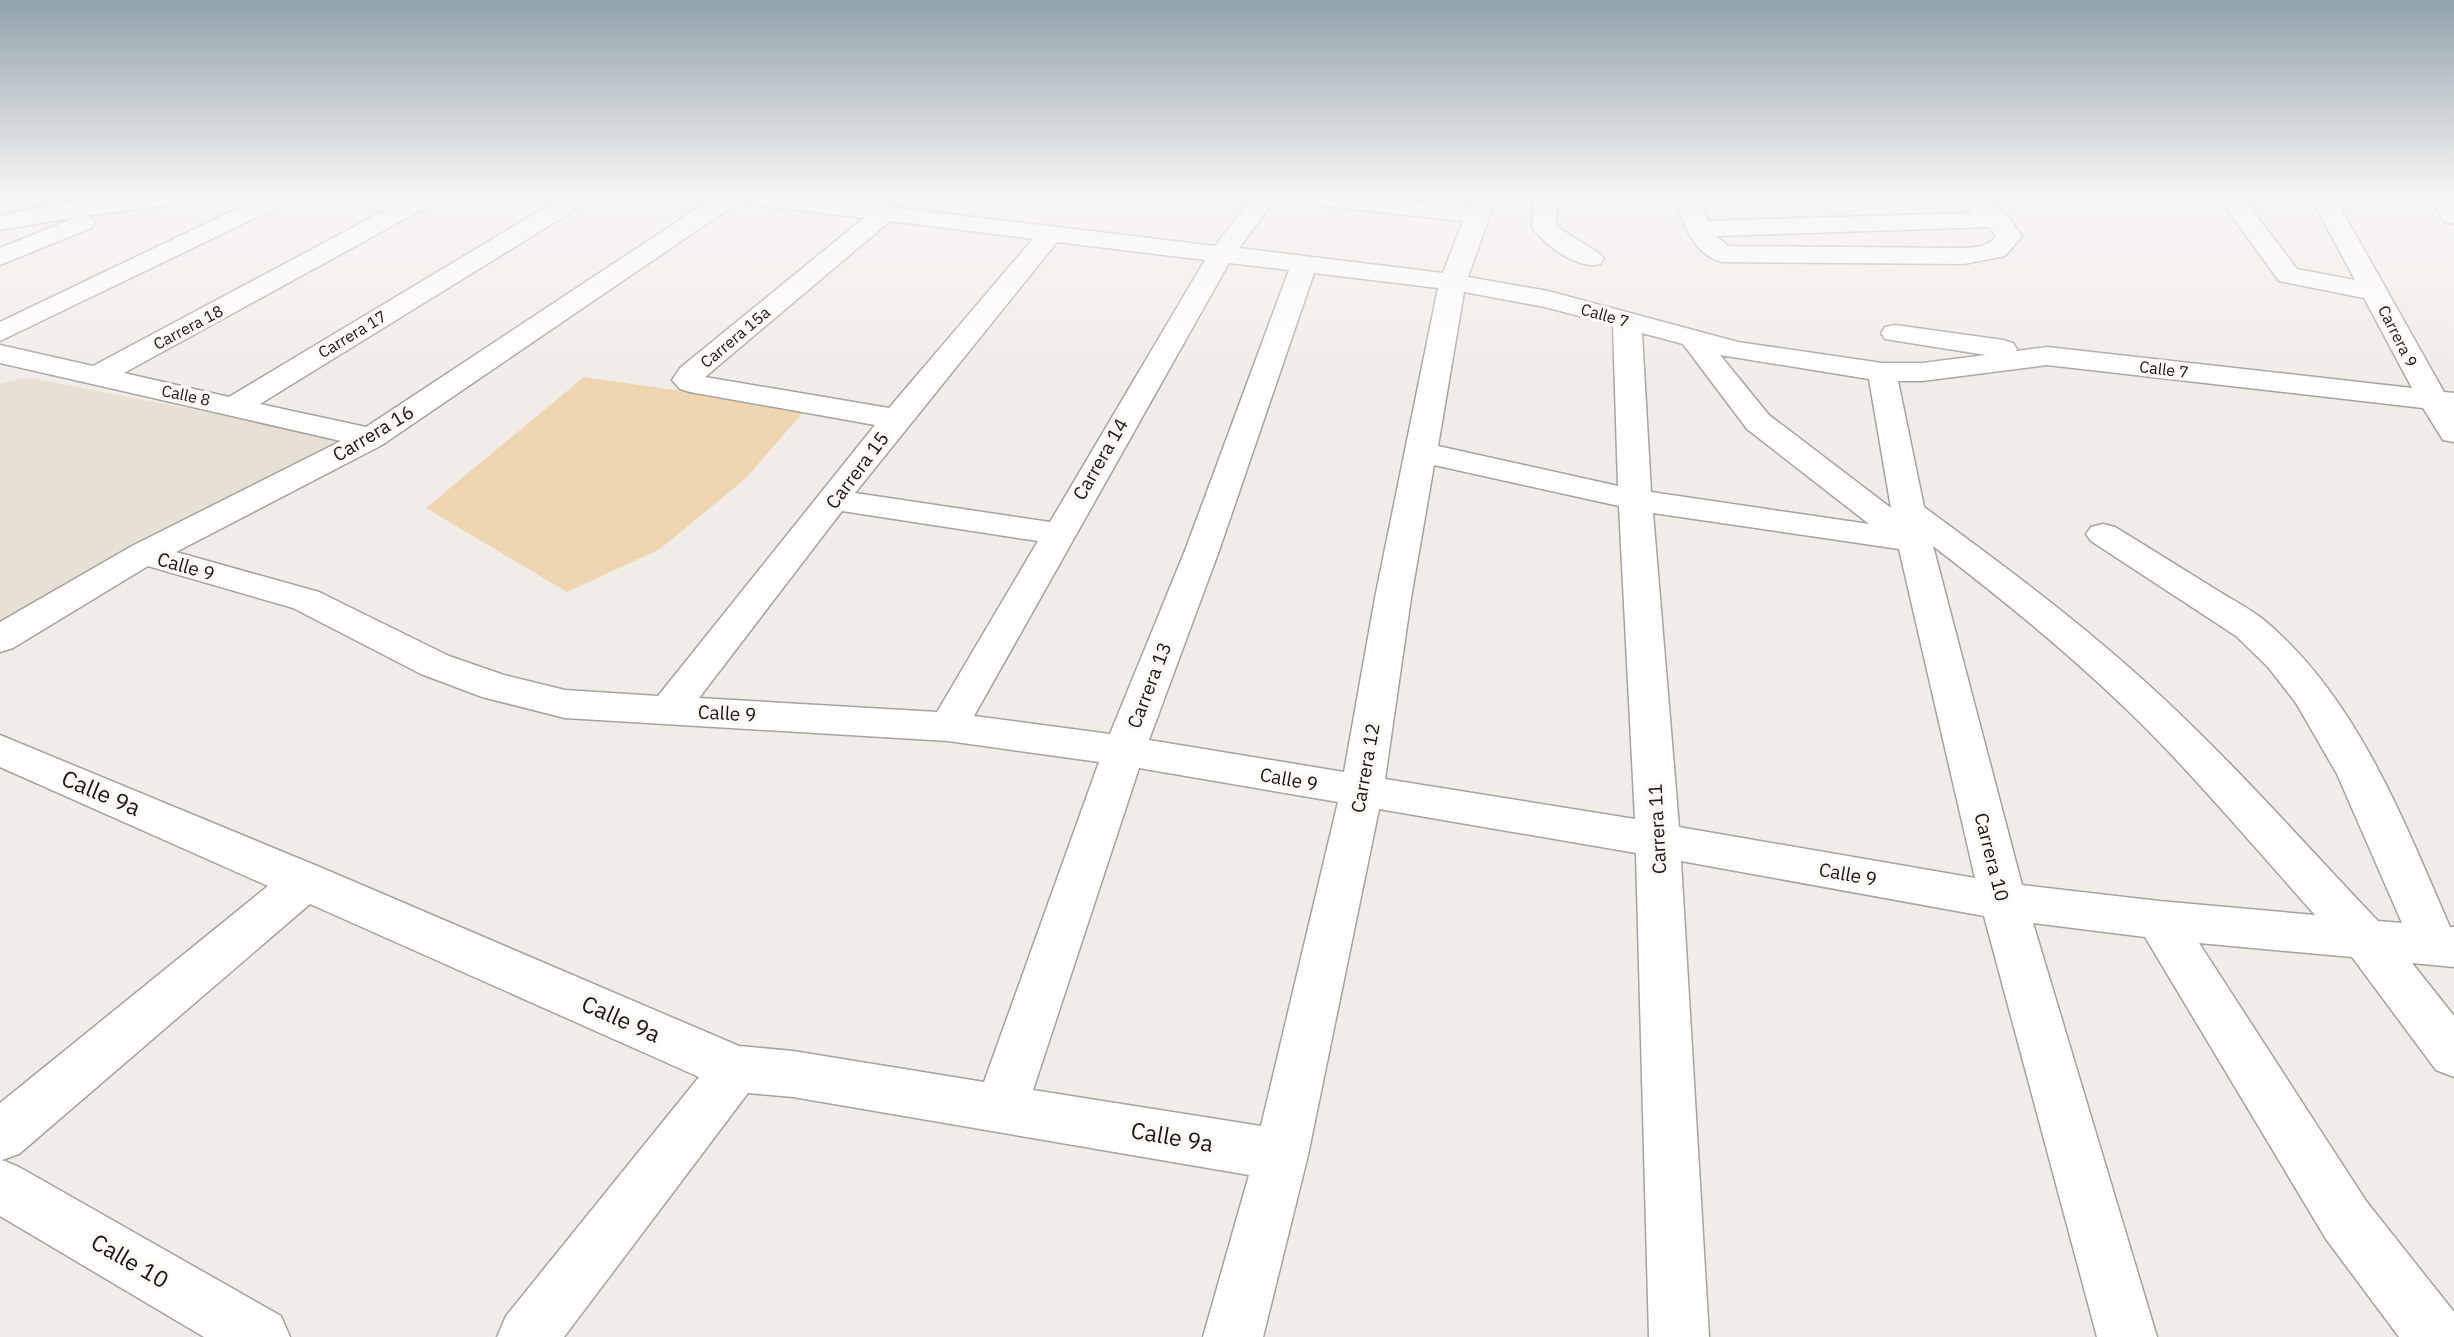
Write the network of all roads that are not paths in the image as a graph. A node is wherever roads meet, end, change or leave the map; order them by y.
1 (150, 260) edge
2 (311, 260) edge
3 (475, 260) edge
4 (636, 260) edge
5 (828, 260) edge
6 (1028, 260) edge
7 (1217, 260) edge
8 (1266, 260) edge
9 (1461, 260) edge
10 (2277, 260) edge
11 (2358, 260) edge
12 (1304, 264) junction
13 (1453, 282) junction
14 (2376, 292) junction
15 (1627, 322) junction
16 (0, 333) edge
17 (1695, 340) junction
18 (1888, 352) junction
19 (0, 354) edge
20 (2047, 356) junction
21 (31, 361) junction
22 (97, 376) junction
23 (0, 377) edge
24 (2443, 401) edge
25 (235, 406) junction
26 (896, 419) junction
27 (2454, 433) edge
28 (371, 438) junction
29 (1421, 452) junction
30 (834, 500) junction
31 (1635, 500) junction
32 (1911, 526) junction
33 (1057, 533) junction
34 (2103, 534) dead end
35 (144, 554) junction
36 (0, 639) edge
37 (668, 710) junction
38 (948, 727) junction
39 (0, 750) edge
40 (1124, 751) junction
41 (1362, 791) junction
42 (1658, 840) junction
43 (306, 881) junction
44 (2003, 901) junction
45 (2159, 920) junction
46 (2364, 937) junction
47 (2444, 945) edge
48 (2454, 1054) edge
49 (736, 1069) junction
50 (1001, 1108) junction
51 (0, 1136) edge
52 (1281, 1155) junction
53 (0, 1186) edge
54 (260, 1337) edge
55 (527, 1337) edge
56 (1233, 1337) edge
57 (1679, 1337) edge
58 (2127, 1337) edge
59 (2436, 1337) edge

1 - 16 street
2 - 22 street, Carrera 18
3 - 25 street, Carrera 17
4 - 28 street, Carrera 16
5 - 26 street, Carrera 15a
6 - 26 street, Carrera 15
7 - 33 street, Carrera 14
8 - 12 street, Calle 7
9 - 13 street, Carrera 12
10 - 14 street
11 - 14 street, Carrera 9
12 - 13 street, Calle 7
12 - 40 street, Carrera 13
13 - 15 street, Calle 7
13 - 29 street, Carrera 12
14 - 24 street, Carrera 9
15 - 17 street, Calle 7
15 - 31 street, Carrera 11
17 - 18 street, Calle 7
17 - 32 street
18 - 20 street
18 - 20 street, Calle 7
18 - 32 street, Carrera 10
19 - 21 street, Calle 8
20 - 24 street, Calle 7
21 - 22 street, Calle 8
21 - 23 street
22 - 25 street, Calle 8
24 - 27 street, Carrera 9
25 - 28 street, Calle 8
26 - 30 street, Carrera 15
28 - 35 street, Carrera 16
29 - 31 street
29 - 41 street, Carrera 12
30 - 33 street
30 - 37 street, Carrera 15
31 - 32 street
31 - 42 street, Carrera 11
32 - 44 street, Carrera 10
32 - 46 street
33 - 38 street, Carrera 14
34 - 47 street
35 - 36 street, Carrera 16
35 - 37 street, Calle 9
37 - 38 street, Calle 9
38 - 40 street, Calle 9
39 - 43 street, Calle 9a
40 - 41 street, Calle 9
40 - 50 street, Carrera 13
41 - 42 street, Calle 9
41 - 52 street, Carrera 12
42 - 44 street, Calle 9
42 - 57 street, Carrera 11
43 - 49 street, Calle 9a
43 - 51 street
44 - 45 street, Calle 9
44 - 58 street, Carrera 10
45 - 46 street, Calle 9
45 - 59 street
46 - 47 street, Calle 9
46 - 48 street
49 - 50 street, Calle 9a
49 - 55 street
50 - 52 street, Calle 9a
52 - 56 street, Carrera 12
53 - 54 street, Calle 10

